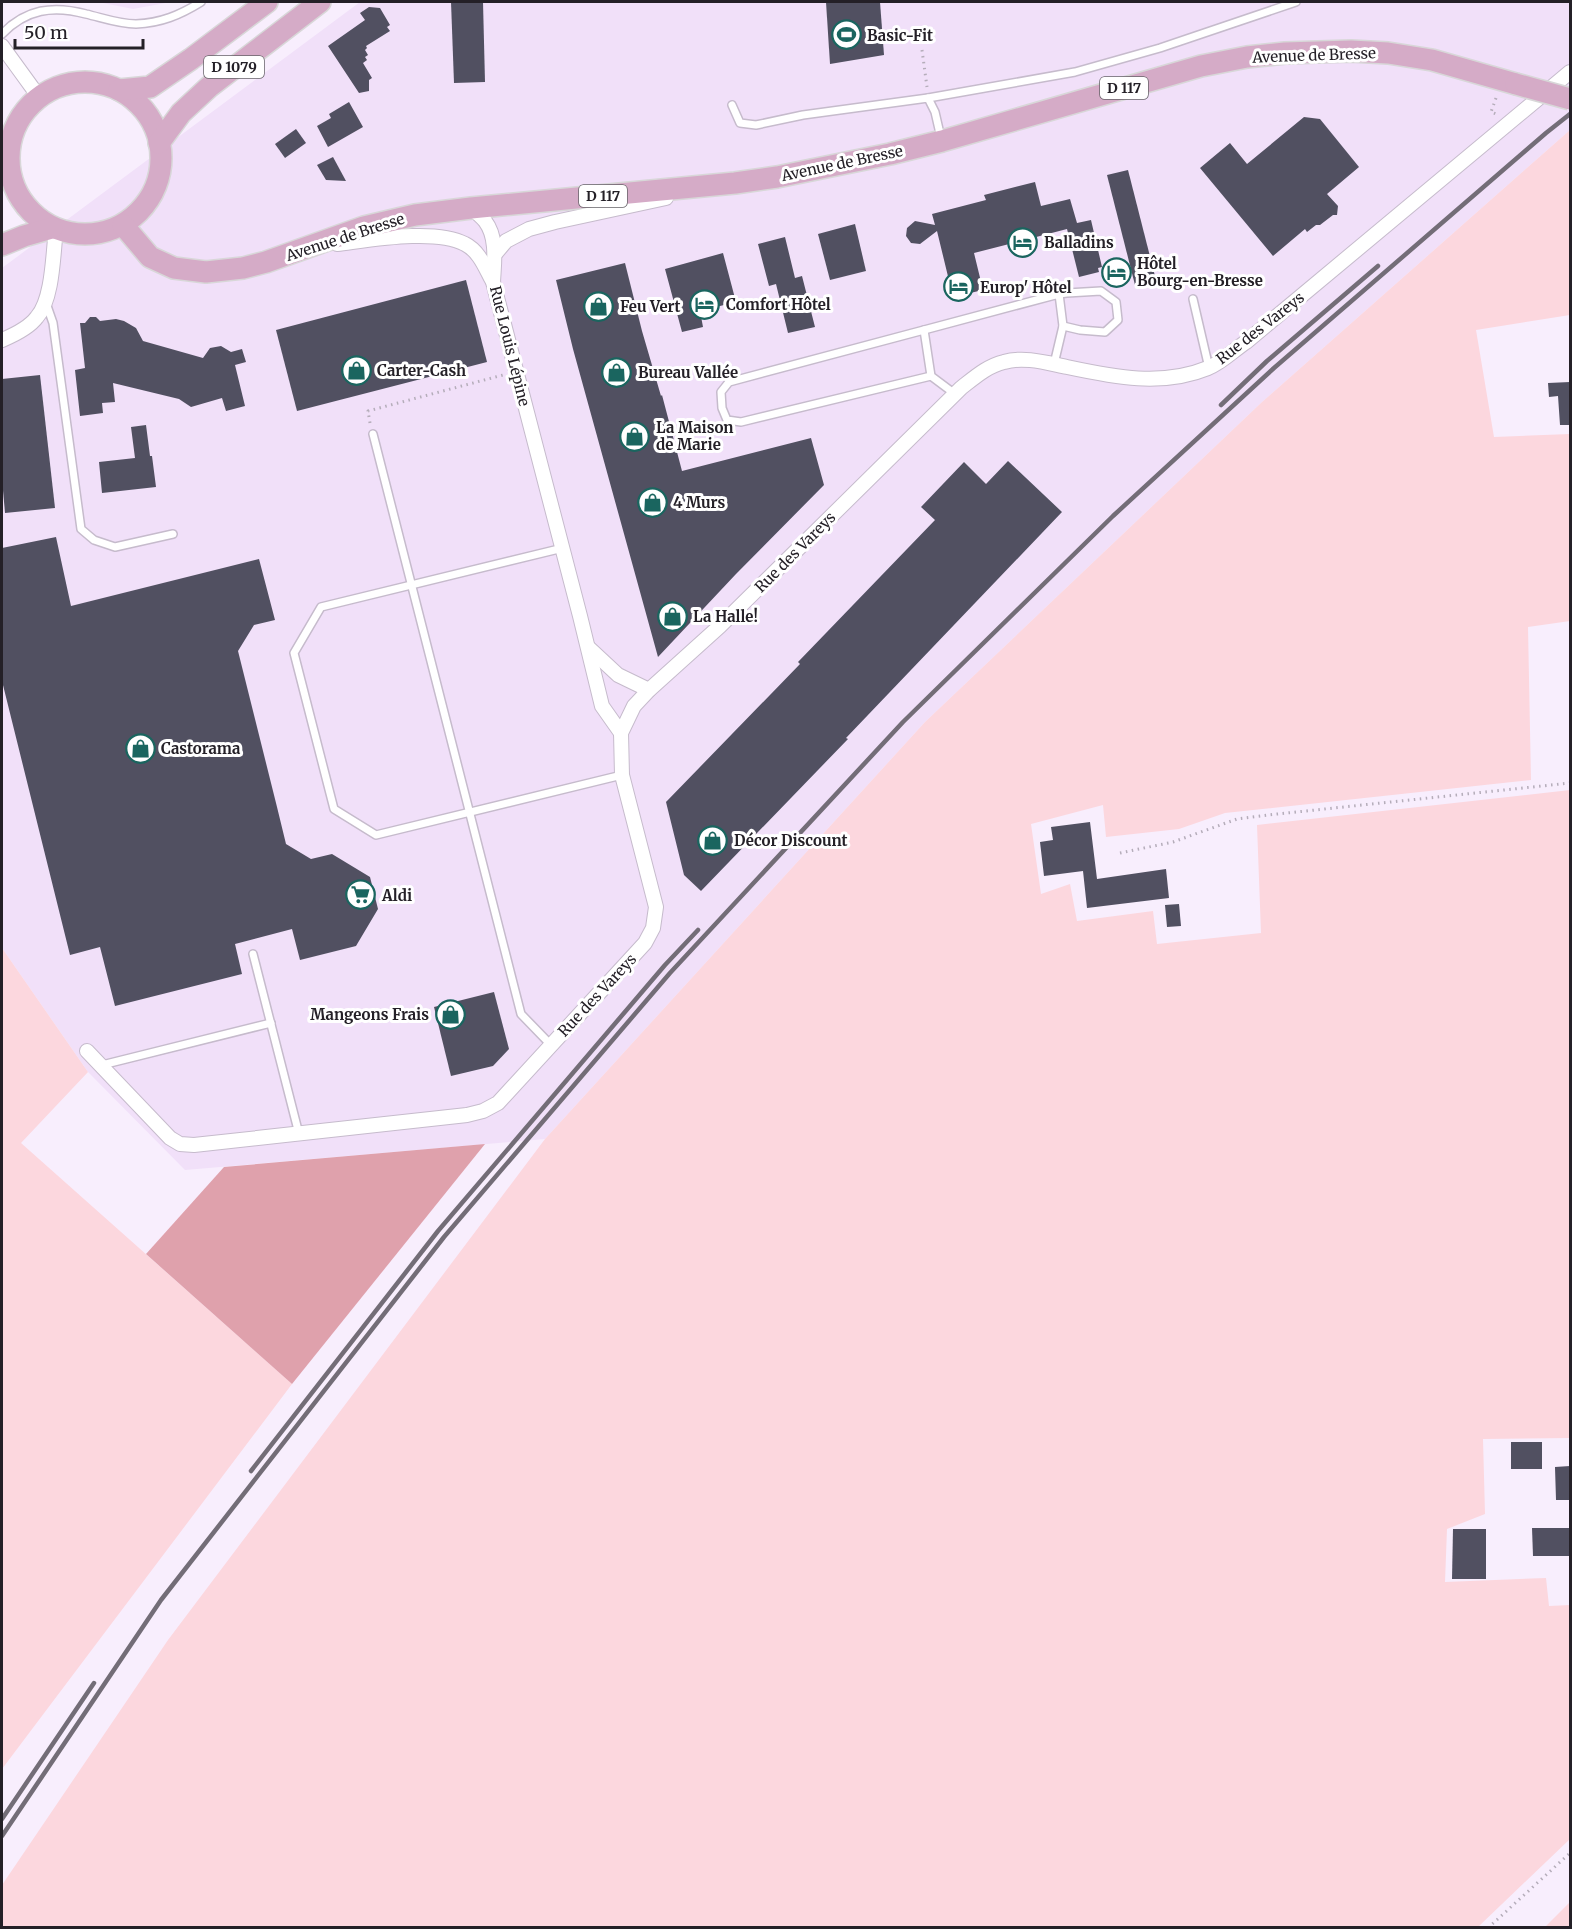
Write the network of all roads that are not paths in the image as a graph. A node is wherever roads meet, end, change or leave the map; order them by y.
1 (201, 2) edge
2 (267, 2) edge
3 (320, 2) edge
4 (1296, 2) edge
5 (2, 34) edge
6 (2, 46) edge
7 (1570, 72) edge
8 (119, 90) junction
9 (39, 97) junction
10 (928, 98) junction
11 (1570, 99) edge
12 (732, 105) dead end
13 (942, 141) junction
14 (159, 143) junction
15 (5, 175) edge
16 (735, 183) junction
17 (471, 208) junction
18 (123, 225) junction
19 (54, 228) junction
20 (2, 245) edge
21 (294, 253) junction
22 (495, 254) junction
23 (493, 282) junction
24 (1059, 294) junction
25 (1193, 299) dead end
26 (45, 300) junction
27 (1063, 326) junction
28 (924, 330) junction
29 (2, 340) edge
30 (1054, 364) junction
31 (1209, 368) junction
32 (931, 375) junction
33 (955, 394) junction
34 (373, 434) road end
35 (173, 534) dead end
36 (563, 548) junction
37 (411, 585) junction
38 (589, 648) junction
39 (649, 690) junction
40 (621, 733) junction
41 (622, 775) junction
42 (470, 812) junction
43 (254, 954) dead end
44 (271, 1023) junction
45 (551, 1045) junction
46 (87, 1051) dead end
47 (101, 1066) junction
48 (299, 1134) junction

1 - 5 lane
2 - 8 main road, D 1079
3 - 14 main road, D 1079
4 - 10 lane
6 - 9 street
7 - 31 street, Rue des Vareys
8 - 9 main road
8 - 14 main road
9 - 15 main road
10 - 12 lane
10 - 13 lane
11 - 13 main road, Avenue de Bresse / D 117, bridge
13 - 16 main road, Avenue de Bresse / D 117
14 - 18 main road
15 - 19 main road
16 - 17 main road, Avenue de Bresse / D 117
16 - 22 street
17 - 21 main road, Avenue de Bresse / D 117
17 - 22 street, Rue Louis Lépine
18 - 19 main road
18 - 21 main road, Avenue de Bresse / D 117
19 - 20 main road
19 - 26 street
21 - 23 street
22 - 23 street, Rue Louis Lépine
23 - 36 street, Rue Louis Lépine
24 - 27 lane
24 - 27 lane
24 - 28 lane
25 - 31 lane
26 - 29 street
26 - 35 lane
27 - 30 lane
28 - 32 lane
28 - 32 lane
30 - 31 street, Rue des Vareys
30 - 33 street, Rue des Vareys
32 - 33 lane
33 - 39 street, Rue des Vareys
34 - 37 lane
36 - 37 lane
36 - 38 street, Rue Louis Lépine
37 - 42 lane
37 - 42 lane
38 - 39 street
38 - 40 street, Rue Louis Lépine
39 - 40 street, Rue des Vareys
40 - 41 street, Rue des Vareys
41 - 42 lane
41 - 45 street, Rue des Vareys
42 - 45 lane
43 - 44 lane
44 - 47 lane
44 - 48 lane
45 - 48 street, Rue des Vareys
46 - 47 street, Rue des Vareys
47 - 48 street, Rue des Vareys

